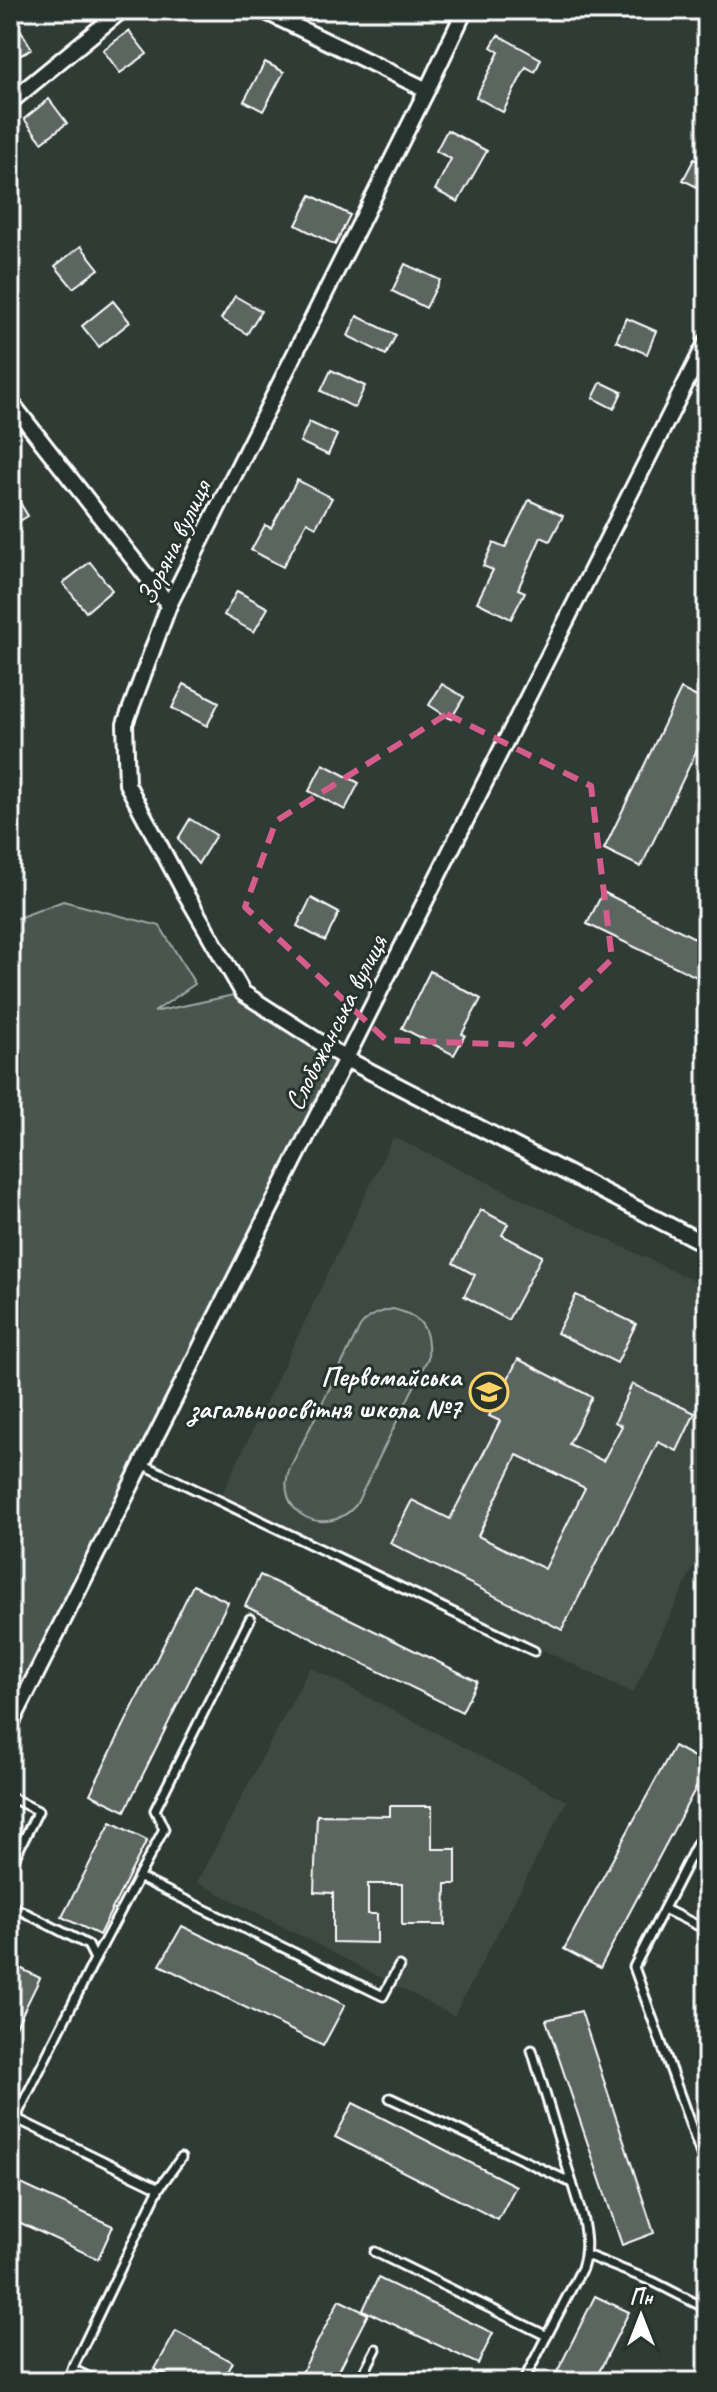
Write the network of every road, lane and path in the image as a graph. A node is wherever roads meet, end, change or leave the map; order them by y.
1 (122, 10) edge
2 (262, 10) edge
3 (465, 10) edge
4 (427, 90) junction
5 (10, 102) edge
6 (707, 341) edge
7 (10, 401) edge
8 (169, 605) junction
9 (346, 1059) junction
10 (707, 1245) edge
11 (142, 1464) junction
12 (250, 1619) dead end
13 (534, 1651) dead end
14 (10, 1726) edge
15 (10, 1797) edge
16 (707, 1840) edge
17 (10, 1867) edge
18 (138, 1877) junction
19 (10, 1905) edge
20 (664, 1909) junction
21 (707, 1930) edge
22 (95, 1959) junction
23 (399, 1966) dead end
24 (532, 2050) dead end
25 (390, 2098) dead end
26 (181, 2158) dead end
27 (707, 2171) edge
28 (572, 2183) junction
29 (159, 2188) junction
30 (375, 2252) dead end
31 (586, 2255) junction
32 (707, 2309) edge
33 (547, 2336) junction
34 (376, 2349) dead end
35 (72, 2369) junction
36 (66, 2382) edge
37 (99, 2382) edge
38 (359, 2382) edge
39 (523, 2382) edge

1 - 5 street
2 - 4 street
3 - 4 street, Зоряна вулиця
4 - 8 street, Зоряна вулиця
6 - 9 street, Слобожанська вулиця
7 - 8 street
8 - 9 street, Зоряна вулиця
9 - 10 street, Зоряна вулиця
9 - 11 street, Слобожанська вулиця
11 - 13 lane
11 - 14 street, Слобожанська вулиця
12 - 18 lane
15 - 17 lane
16 - 20 lane
18 - 22 lane
18 - 23 lane
19 - 22 lane
20 - 21 lane
20 - 27 lane
22 - 29 lane
24 - 28 lane
25 - 28 lane
26 - 29 lane
28 - 31 lane
29 - 35 lane
30 - 33 lane
31 - 32 lane
31 - 33 lane
33 - 39 lane
34 - 38 lane
35 - 36 lane
35 - 37 lane

